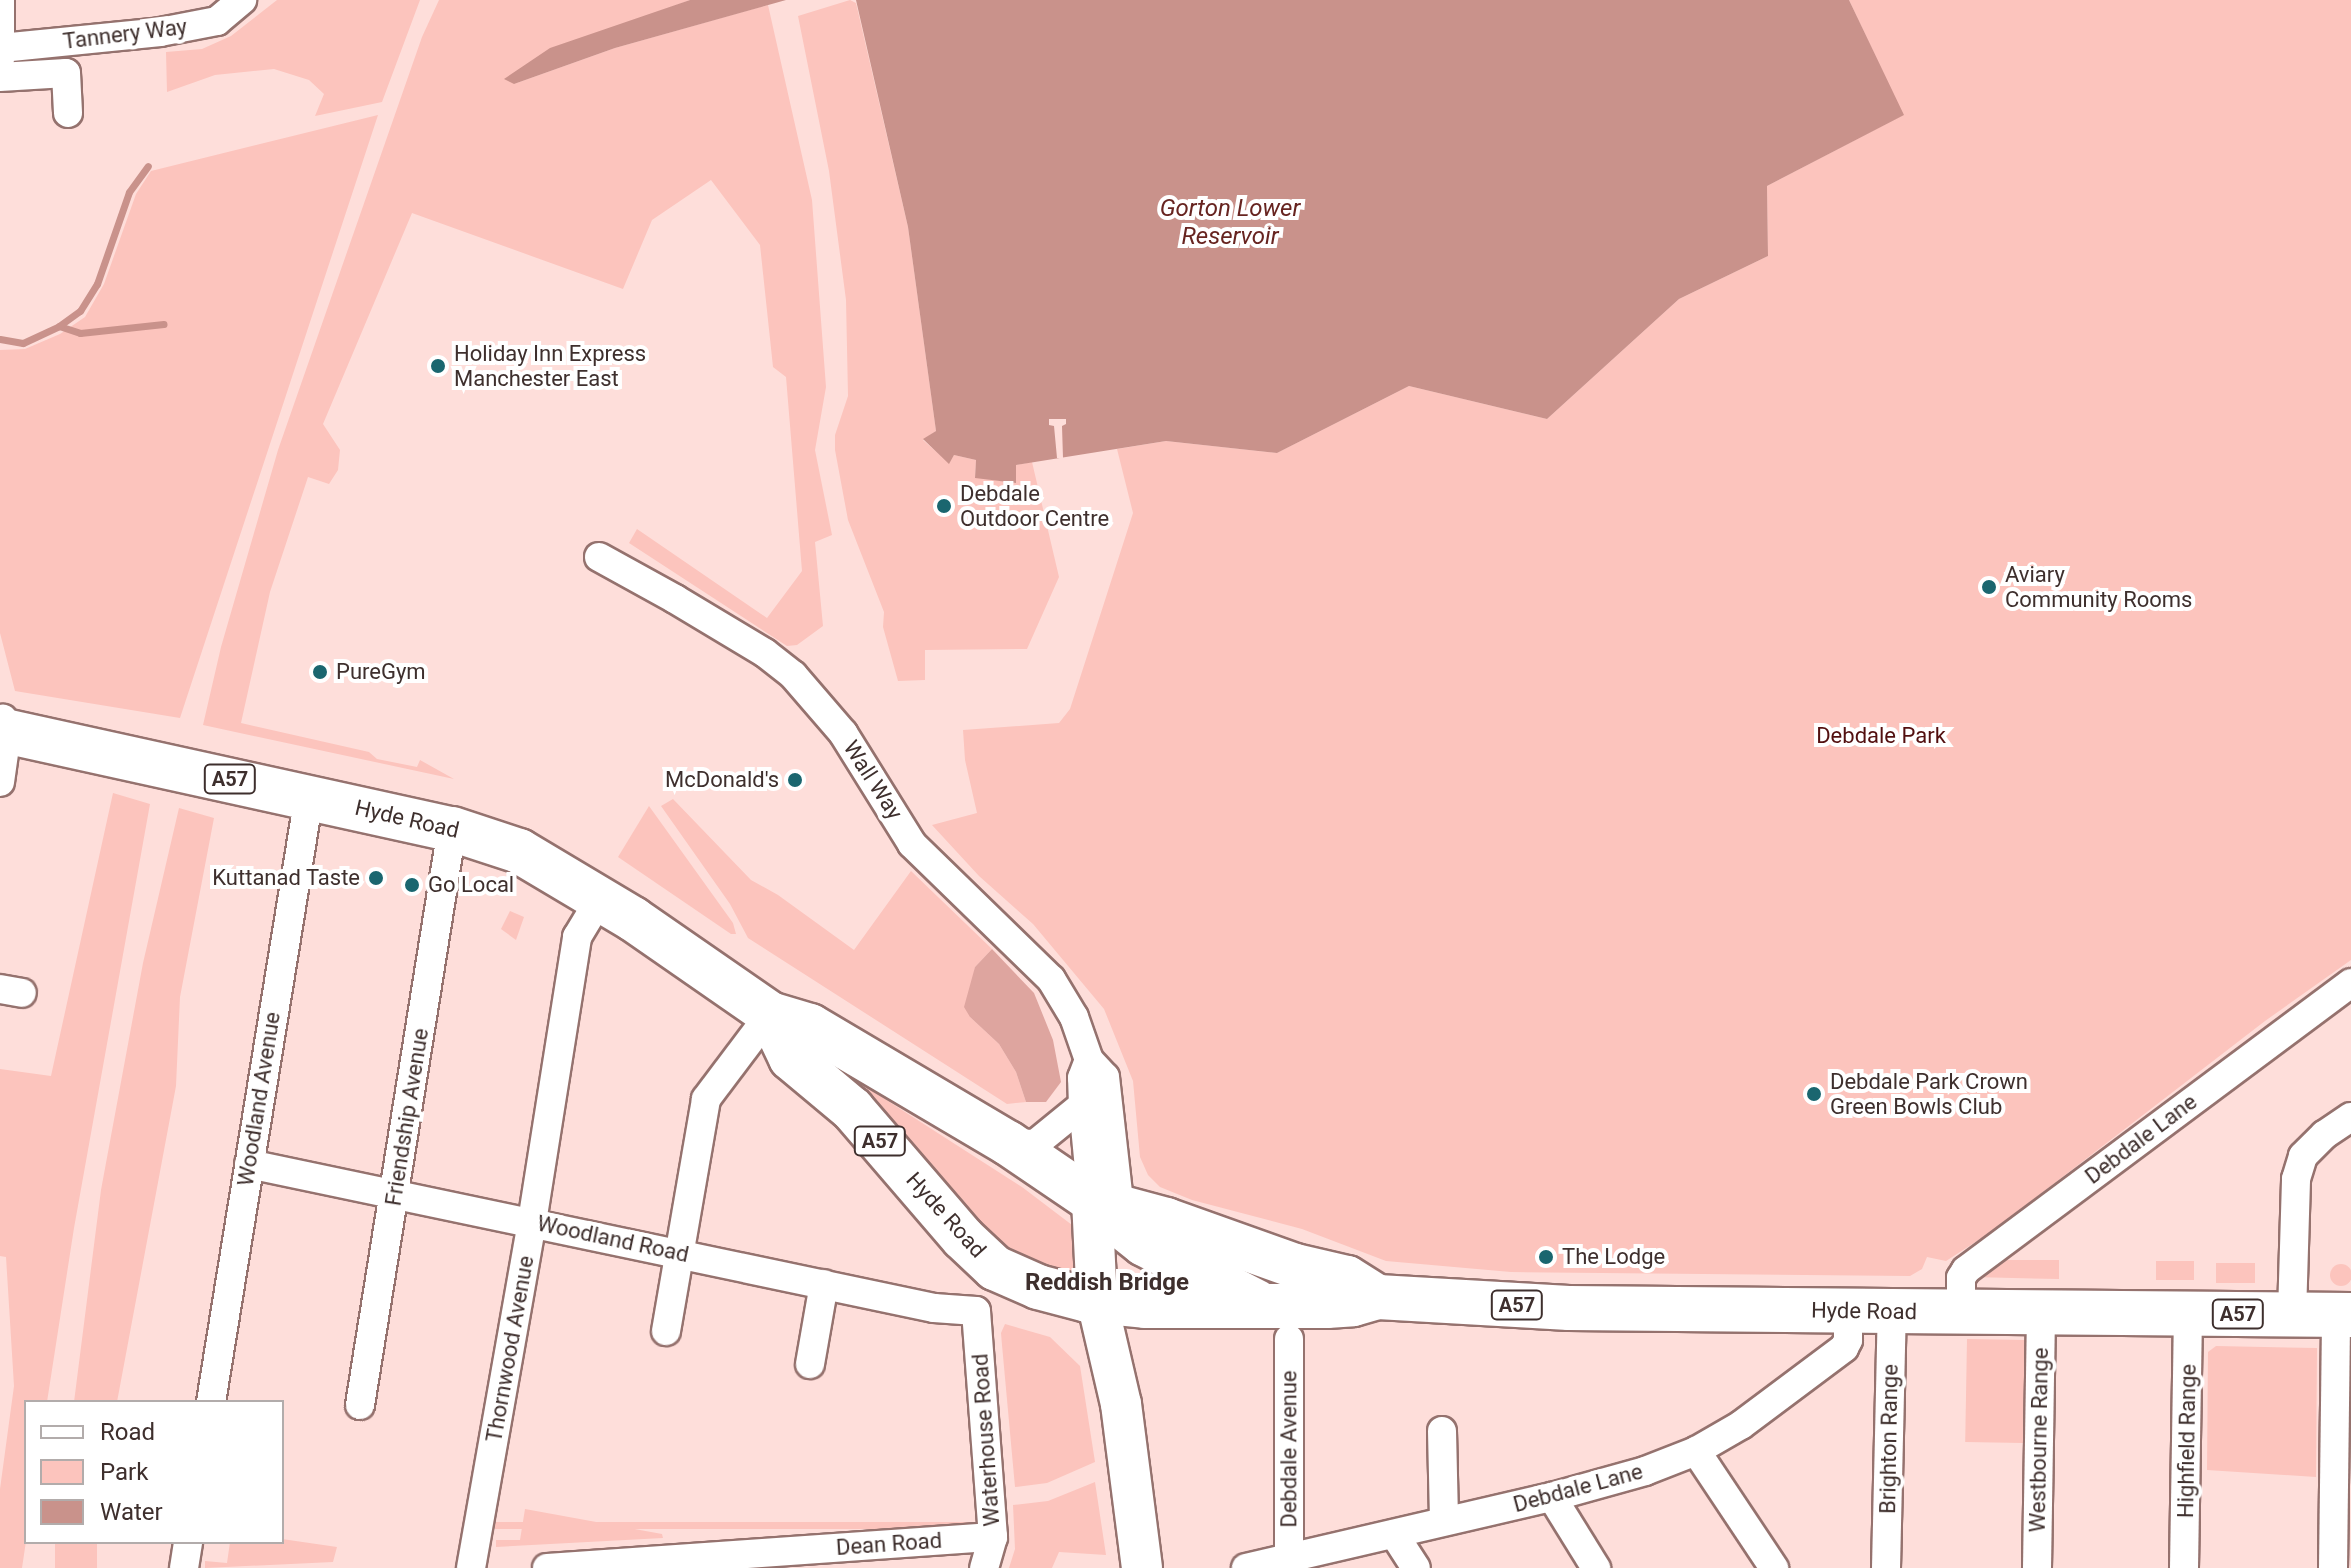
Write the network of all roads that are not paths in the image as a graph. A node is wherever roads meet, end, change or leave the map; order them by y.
1 (0, 0) edge
2 (242, 0) edge
3 (1, 48) edge
4 (0, 59) edge
5 (0, 77) edge
6 (68, 113) dead end
7 (599, 557) dead end
8 (2, 724) edge
9 (0, 782) edge
10 (309, 796) junction
11 (452, 829) junction
12 (600, 899) junction
13 (2351, 983) edge
14 (770, 1014) junction
15 (1089, 1060) junction
16 (1083, 1105) junction
17 (2351, 1117) edge
18 (1028, 1145) junction
19 (249, 1164) junction
20 (395, 1194) junction
21 (1110, 1213) junction
22 (532, 1222) junction
23 (679, 1253) junction
24 (824, 1284) junction
25 (1378, 1297) junction
26 (1263, 1305) junction
27 (1097, 1309) junction
28 (1848, 1310) junction
29 (976, 1311) joint
30 (1892, 1311) junction
31 (1961, 1312) junction
32 (2041, 1313) junction
33 (2188, 1314) junction
34 (2292, 1315) junction
35 (2343, 1315) edge
36 (666, 1331) dead end
37 (1289, 1339) dead end
38 (810, 1364) dead end
39 (211, 1400) edge
40 (360, 1405) dead end
41 (1442, 1431) dead end
42 (1696, 1451) junction
43 (1552, 1497) junction
44 (1444, 1521) junction
45 (1394, 1534) junction
46 (993, 1537) junction
47 (188, 1544) edge
48 (1289, 1559) junction
49 (184, 1568) edge
50 (471, 1568) edge
51 (547, 1568) edge
52 (984, 1568) edge
53 (1142, 1568) edge
54 (1246, 1568) edge
55 (1416, 1568) edge
56 (1596, 1568) edge
57 (1774, 1568) edge
58 (1886, 1568) edge
59 (2037, 1568) edge
60 (2184, 1568) edge
61 (2333, 1568) edge

1 - 3 street
2 - 3 street, Tannery Way
3 - 4 street
5 - 6 street
7 - 15 street, Wall Way
8 - 9 street
8 - 10 highway, Hyde Road / A57
10 - 11 highway, Hyde Road / A57
10 - 19 street, Woodland Avenue
11 - 12 highway, Hyde Road / A57
11 - 20 street, Friendship Avenue
12 - 14 highway, Hyde Road / A57
12 - 22 street, Thornwood Avenue
13 - 31 street, Debdale Lane
14 - 18 highway, Hyde Road / A57
14 - 23 street
14 - 27 highway, Hyde Road / A57
15 - 16 street, Wall Way
15 - 21 street, Wall Way
16 - 18 street
16 - 21 street, Wall Way
17 - 34 street
18 - 21 highway, Hyde Road / A57
19 - 20 street, Woodland Road
19 - 39 street, Woodland Avenue
20 - 22 street, Woodland Road
20 - 40 street, Friendship Avenue
21 - 25 highway, Hyde Road / A57
21 - 26 highway, A57
21 - 27 main road, Wall Way
22 - 23 street, Woodland Road
22 - 50 street, Thornwood Avenue
23 - 24 street, Woodland Road
23 - 36 street
24 - 29 street, Woodland Road
24 - 38 street
25 - 26 highway, Hyde Road / A57
25 - 28 highway, Hyde Road / A57
26 - 27 highway, Hyde Road / A57
27 - 53 main road, Wall Way
28 - 30 highway, Hyde Road / A57
28 - 42 street, Debdale Lane
29 - 46 street, Waterhouse Road
30 - 31 highway, Hyde Road / A57
30 - 58 street, Brighton Range
31 - 32 highway, Hyde Road / A57
32 - 33 highway, Hyde Road / A57
32 - 59 street, Westbourne Range
33 - 34 highway, Hyde Road / A57
33 - 60 street, Highfield Range
34 - 35 highway, Hyde Road / A57
35 - 61 street
37 - 48 street, Debdale Avenue
41 - 44 street
42 - 43 street, Debdale Lane
42 - 57 street
43 - 44 street, Debdale Lane
43 - 56 street
44 - 45 street, Debdale Lane
45 - 48 street, Debdale Lane
45 - 55 street
46 - 51 street, Dean Road
46 - 52 street, Waterhouse Road
47 - 49 street
48 - 54 street, Debdale Lane

